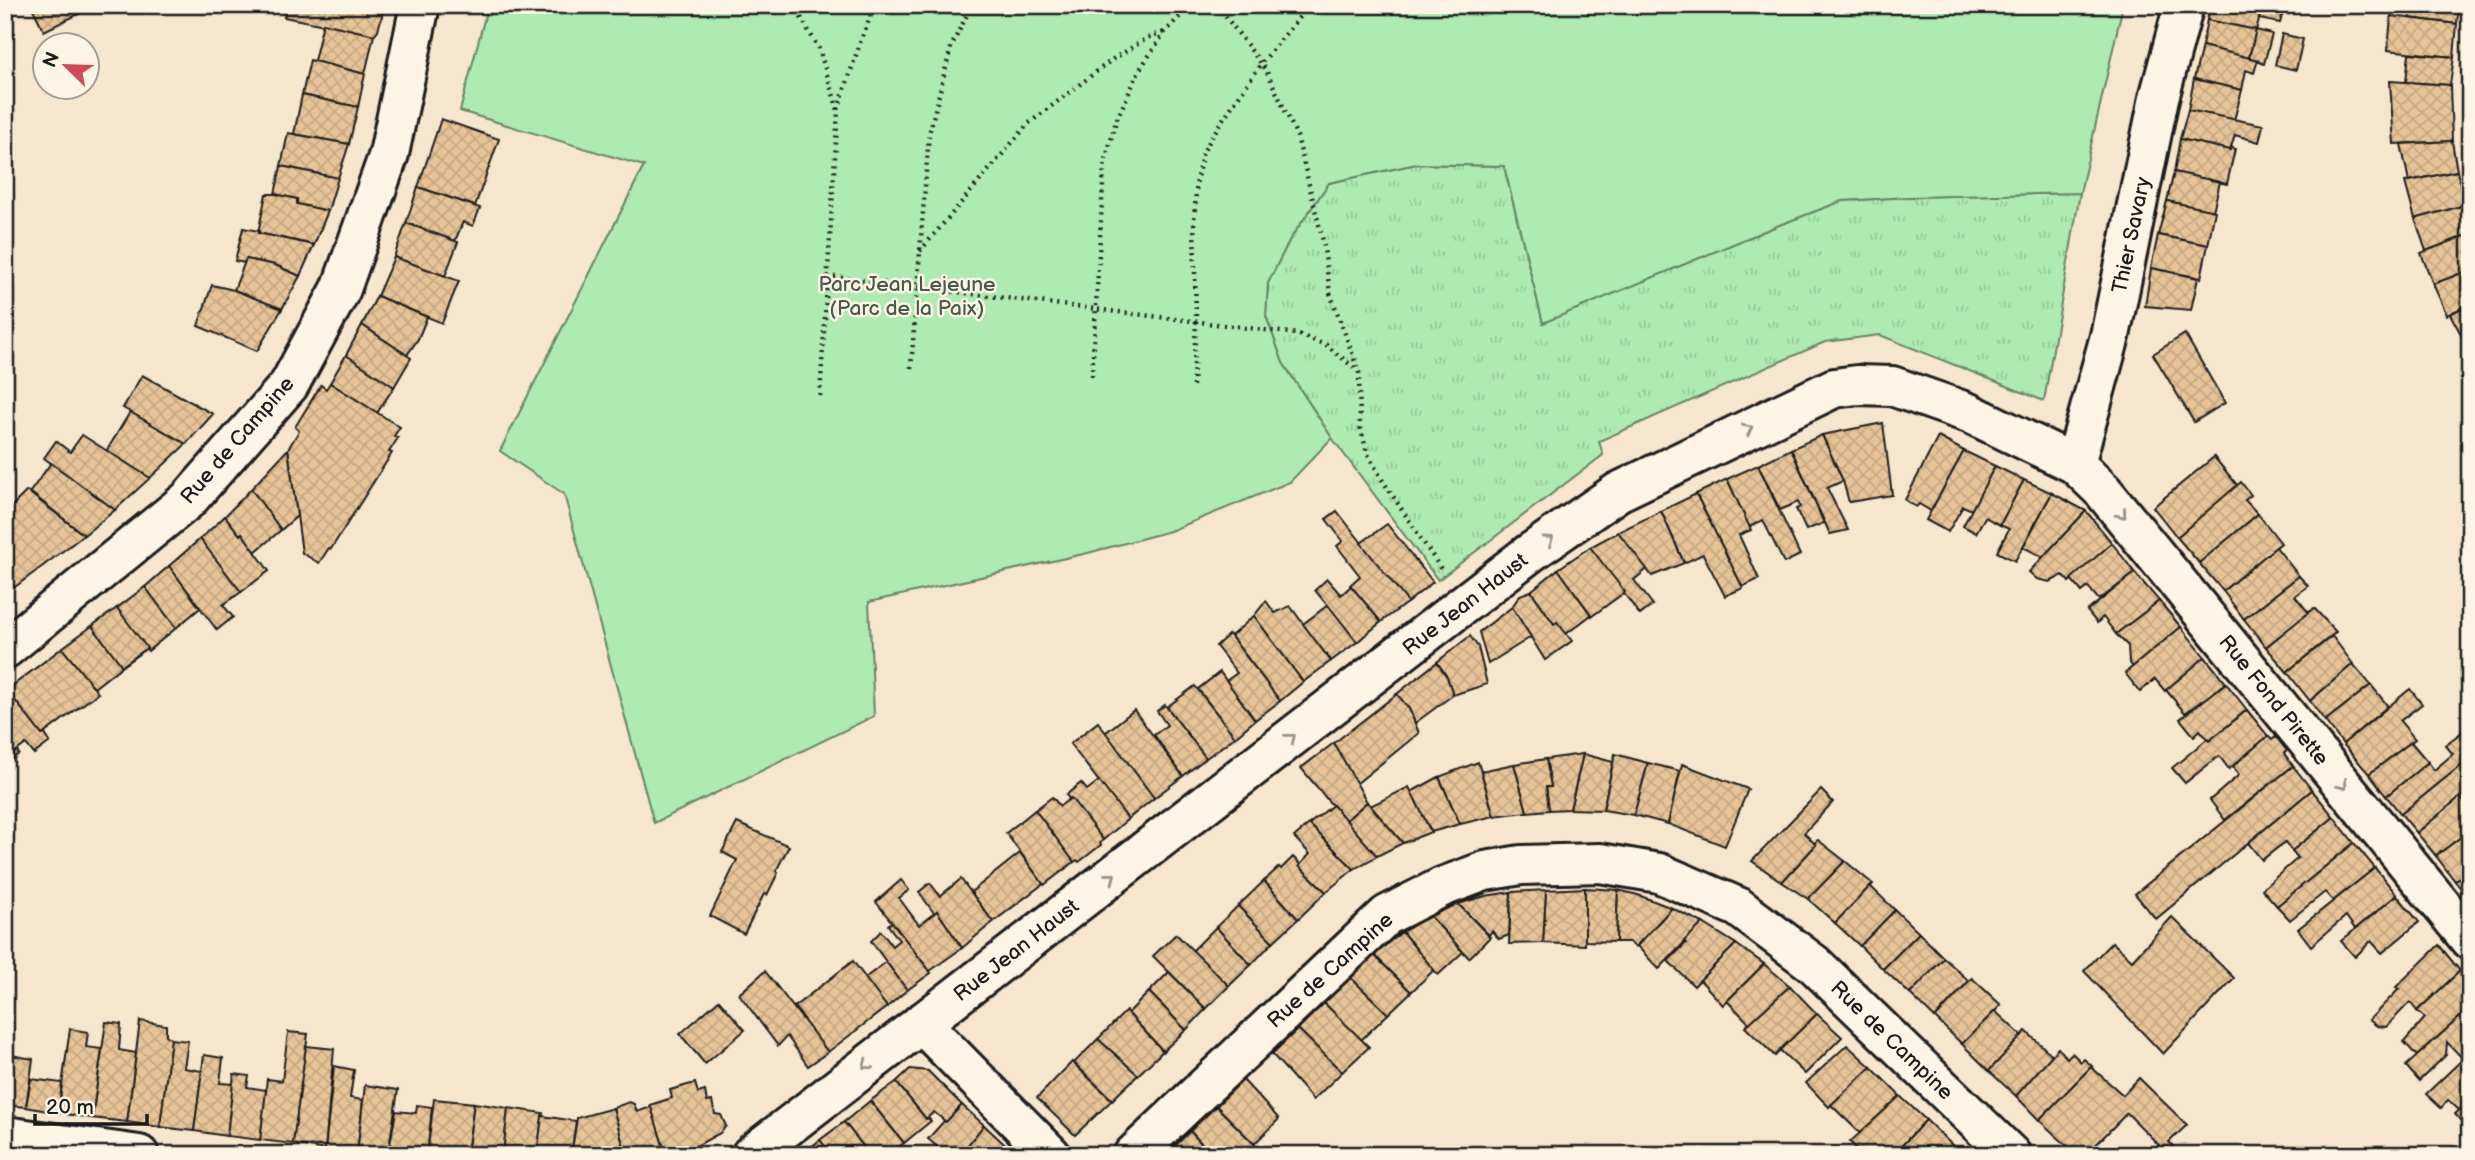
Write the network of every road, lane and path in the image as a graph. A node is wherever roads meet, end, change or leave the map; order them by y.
1 (420, 5) edge
2 (794, 5) edge
3 (875, 5) edge
4 (972, 5) edge
5 (1191, 5) edge
6 (1217, 5) edge
7 (1309, 5) edge
8 (2184, 5) edge
9 (1165, 32) junction
10 (1261, 64) junction
11 (838, 110) junction
12 (919, 252) junction
13 (827, 276) junction
14 (918, 286) junction
15 (1097, 309) junction
16 (1196, 321) junction
17 (911, 368) dead end
18 (1359, 372) junction
19 (1092, 376) dead end
20 (1193, 386) dead end
21 (820, 396) dead end
22 (2075, 464) junction
23 (1463, 605) junction
24 (5, 649) edge
25 (2470, 940) edge
26 (921, 1023) junction
27 (5, 1136) edge
28 (139, 1155) edge
29 (751, 1155) edge
30 (1051, 1155) edge
31 (1133, 1155) edge
32 (2011, 1155) edge

1 - 24 street, Rue de Campine
2 - 11 path
3 - 11 path
4 - 12 path
5 - 9 path
6 - 10 path
7 - 10 path
8 - 22 street, Thier Savary
9 - 12 path
9 - 15 path
10 - 16 path
10 - 18 path
11 - 13 path
12 - 14 path
13 - 14 path
13 - 21 path
14 - 15 path
14 - 17 path
15 - 16 path
15 - 19 path
16 - 18 path
16 - 20 path
18 - 23 path
23 -> 22 street, Rue Jean Haust
22 -> 25 street, Rue Fond Pirette
26 -> 23 street, Rue Jean Haust
26 -> 29 street, Rue Jean Haust
26 - 30 street
27 - 28 street
31 - 32 street, Rue de Campine

